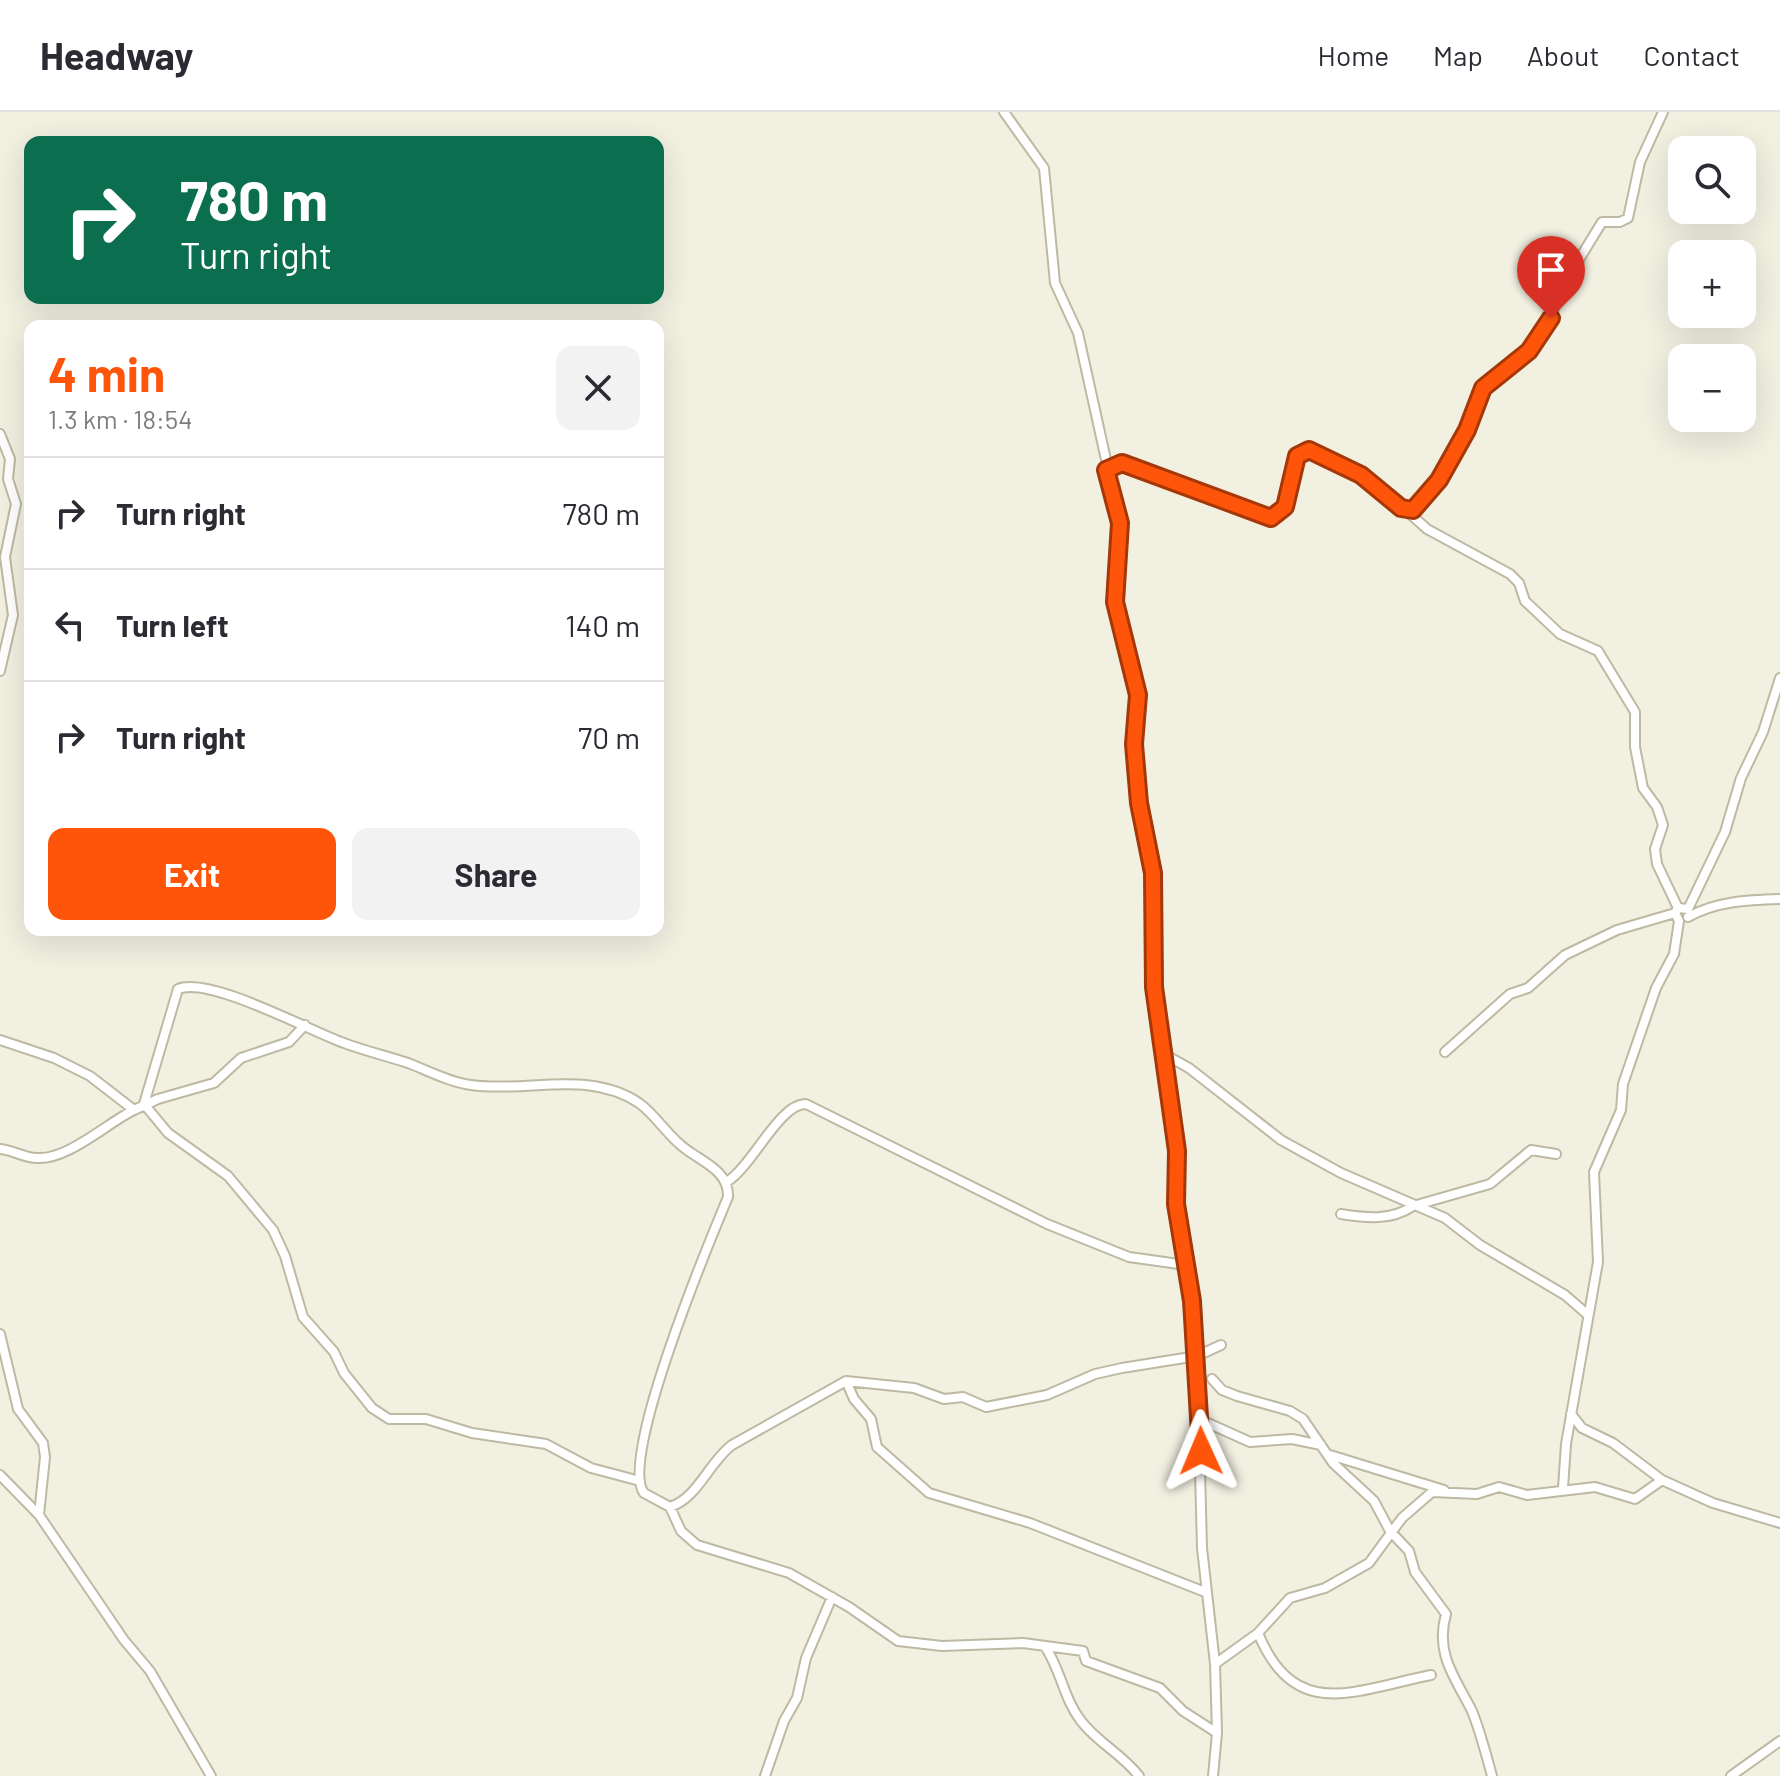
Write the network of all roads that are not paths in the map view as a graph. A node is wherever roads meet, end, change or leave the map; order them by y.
1 (1004, 112) edge
2 (1663, 112) edge
3 (0, 434) edge
4 (1106, 470) junction
5 (1407, 511) junction
6 (0, 671) edge
7 (1780, 678) edge
8 (1780, 899) edge
9 (1682, 914) junction
10 (305, 1025) junction
11 (0, 1040) edge
12 (1445, 1052) dead end
13 (1162, 1053) junction
14 (144, 1104) junction
15 (134, 1110) junction
16 (0, 1149) edge
17 (1556, 1154) dead end
18 (728, 1181) junction
19 (1422, 1207) junction
20 (1341, 1214) dead end
21 (1186, 1265) junction
22 (1588, 1315) junction
23 (0, 1334) edge
24 (1221, 1345) dead end
25 (1197, 1356) junction
26 (1212, 1379) dead end
27 (846, 1381) junction
28 (1571, 1414) junction
29 (1201, 1420) junction
30 (1321, 1445) junction
31 (1330, 1455) junction
32 (0, 1475) edge
33 (1662, 1480) junction
34 (640, 1481) junction
35 (1563, 1488) junction
36 (1447, 1491) junction
37 (670, 1507) junction
38 (39, 1515) junction
39 (1780, 1523) edge
40 (1390, 1531) junction
41 (1205, 1592) junction
42 (832, 1597) junction
43 (1258, 1633) junction
44 (1046, 1648) junction
45 (1215, 1664) junction
46 (1431, 1675) dead end
47 (1217, 1733) junction
48 (1780, 1741) edge
49 (211, 1776) edge
50 (765, 1776) edge
51 (1139, 1776) edge
52 (1213, 1776) edge
53 (1492, 1776) edge
54 (1731, 1776) edge

1 - 4 street
2 - 5 street
3 - 6 street
4 - 5 street
4 - 13 street
5 - 9 street
7 - 9 street
8 - 9 street
9 - 12 street
9 - 22 street
10 - 14 street
10 - 14 street
10 - 18 street
11 - 15 street
13 - 19 street
13 - 21 street
14 - 15 street
14 - 34 street
15 - 16 street
17 - 19 street
18 - 21 street
18 - 34 street
19 - 20 street
19 - 22 street
21 - 25 street
22 - 28 street
23 - 38 street
24 - 25 street
25 - 27 street
25 - 29 street
26 - 30 street
27 - 37 street
27 - 41 street
28 - 33 street
28 - 35 street
29 - 30 street
29 - 41 street
30 - 31 street
31 - 36 street
31 - 40 street
32 - 38 street
33 - 35 street
33 - 39 street
34 - 37 street
35 - 36 street
36 - 40 street
37 - 42 street
38 - 49 street
40 - 43 street
40 - 53 street
41 - 45 street
42 - 44 street
42 - 50 street
43 - 45 street
43 - 46 street
44 - 47 street
44 - 51 street
45 - 47 street
47 - 52 street
48 - 54 street

